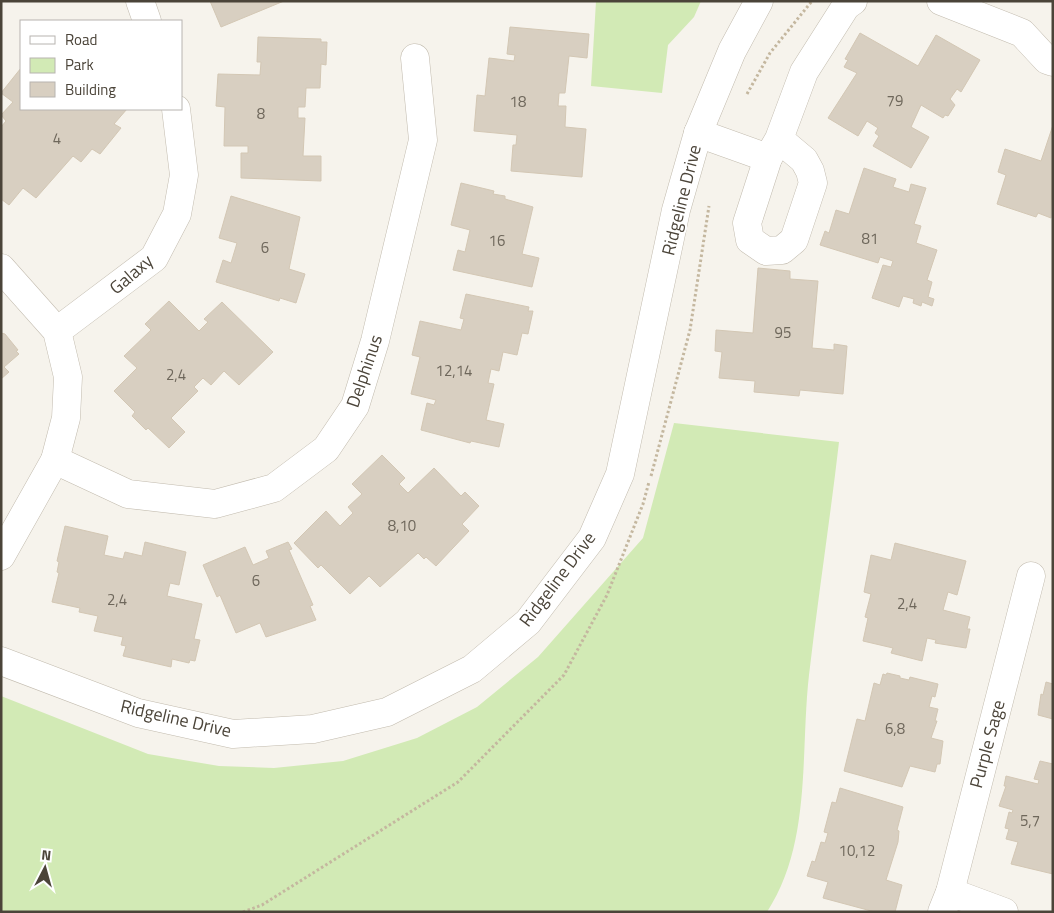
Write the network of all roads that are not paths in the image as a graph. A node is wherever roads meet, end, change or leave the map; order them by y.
1 (140, 1) edge
2 (759, 1) edge
3 (853, 1) edge
4 (941, 1) edge
5 (146, 20) edge
6 (415, 58) dead end
7 (1053, 62) edge
8 (176, 110) edge
9 (698, 133) junction
10 (1, 268) edge
11 (57, 331) junction
12 (55, 460) junction
13 (1, 556) edge
14 (1031, 576) dead end
15 (1, 661) edge
16 (946, 902) edge
17 (1004, 912) edge

1 - 5 street
2 - 9 street, Ridgeline Drive
3 - 9 street
4 - 7 street
6 - 12 street, Delphinus
8 - 11 street, Galaxy
9 - 15 street, Ridgeline Drive
10 - 11 street
11 - 12 street
12 - 13 street
14 - 16 street, Purple Sage
16 - 17 street

